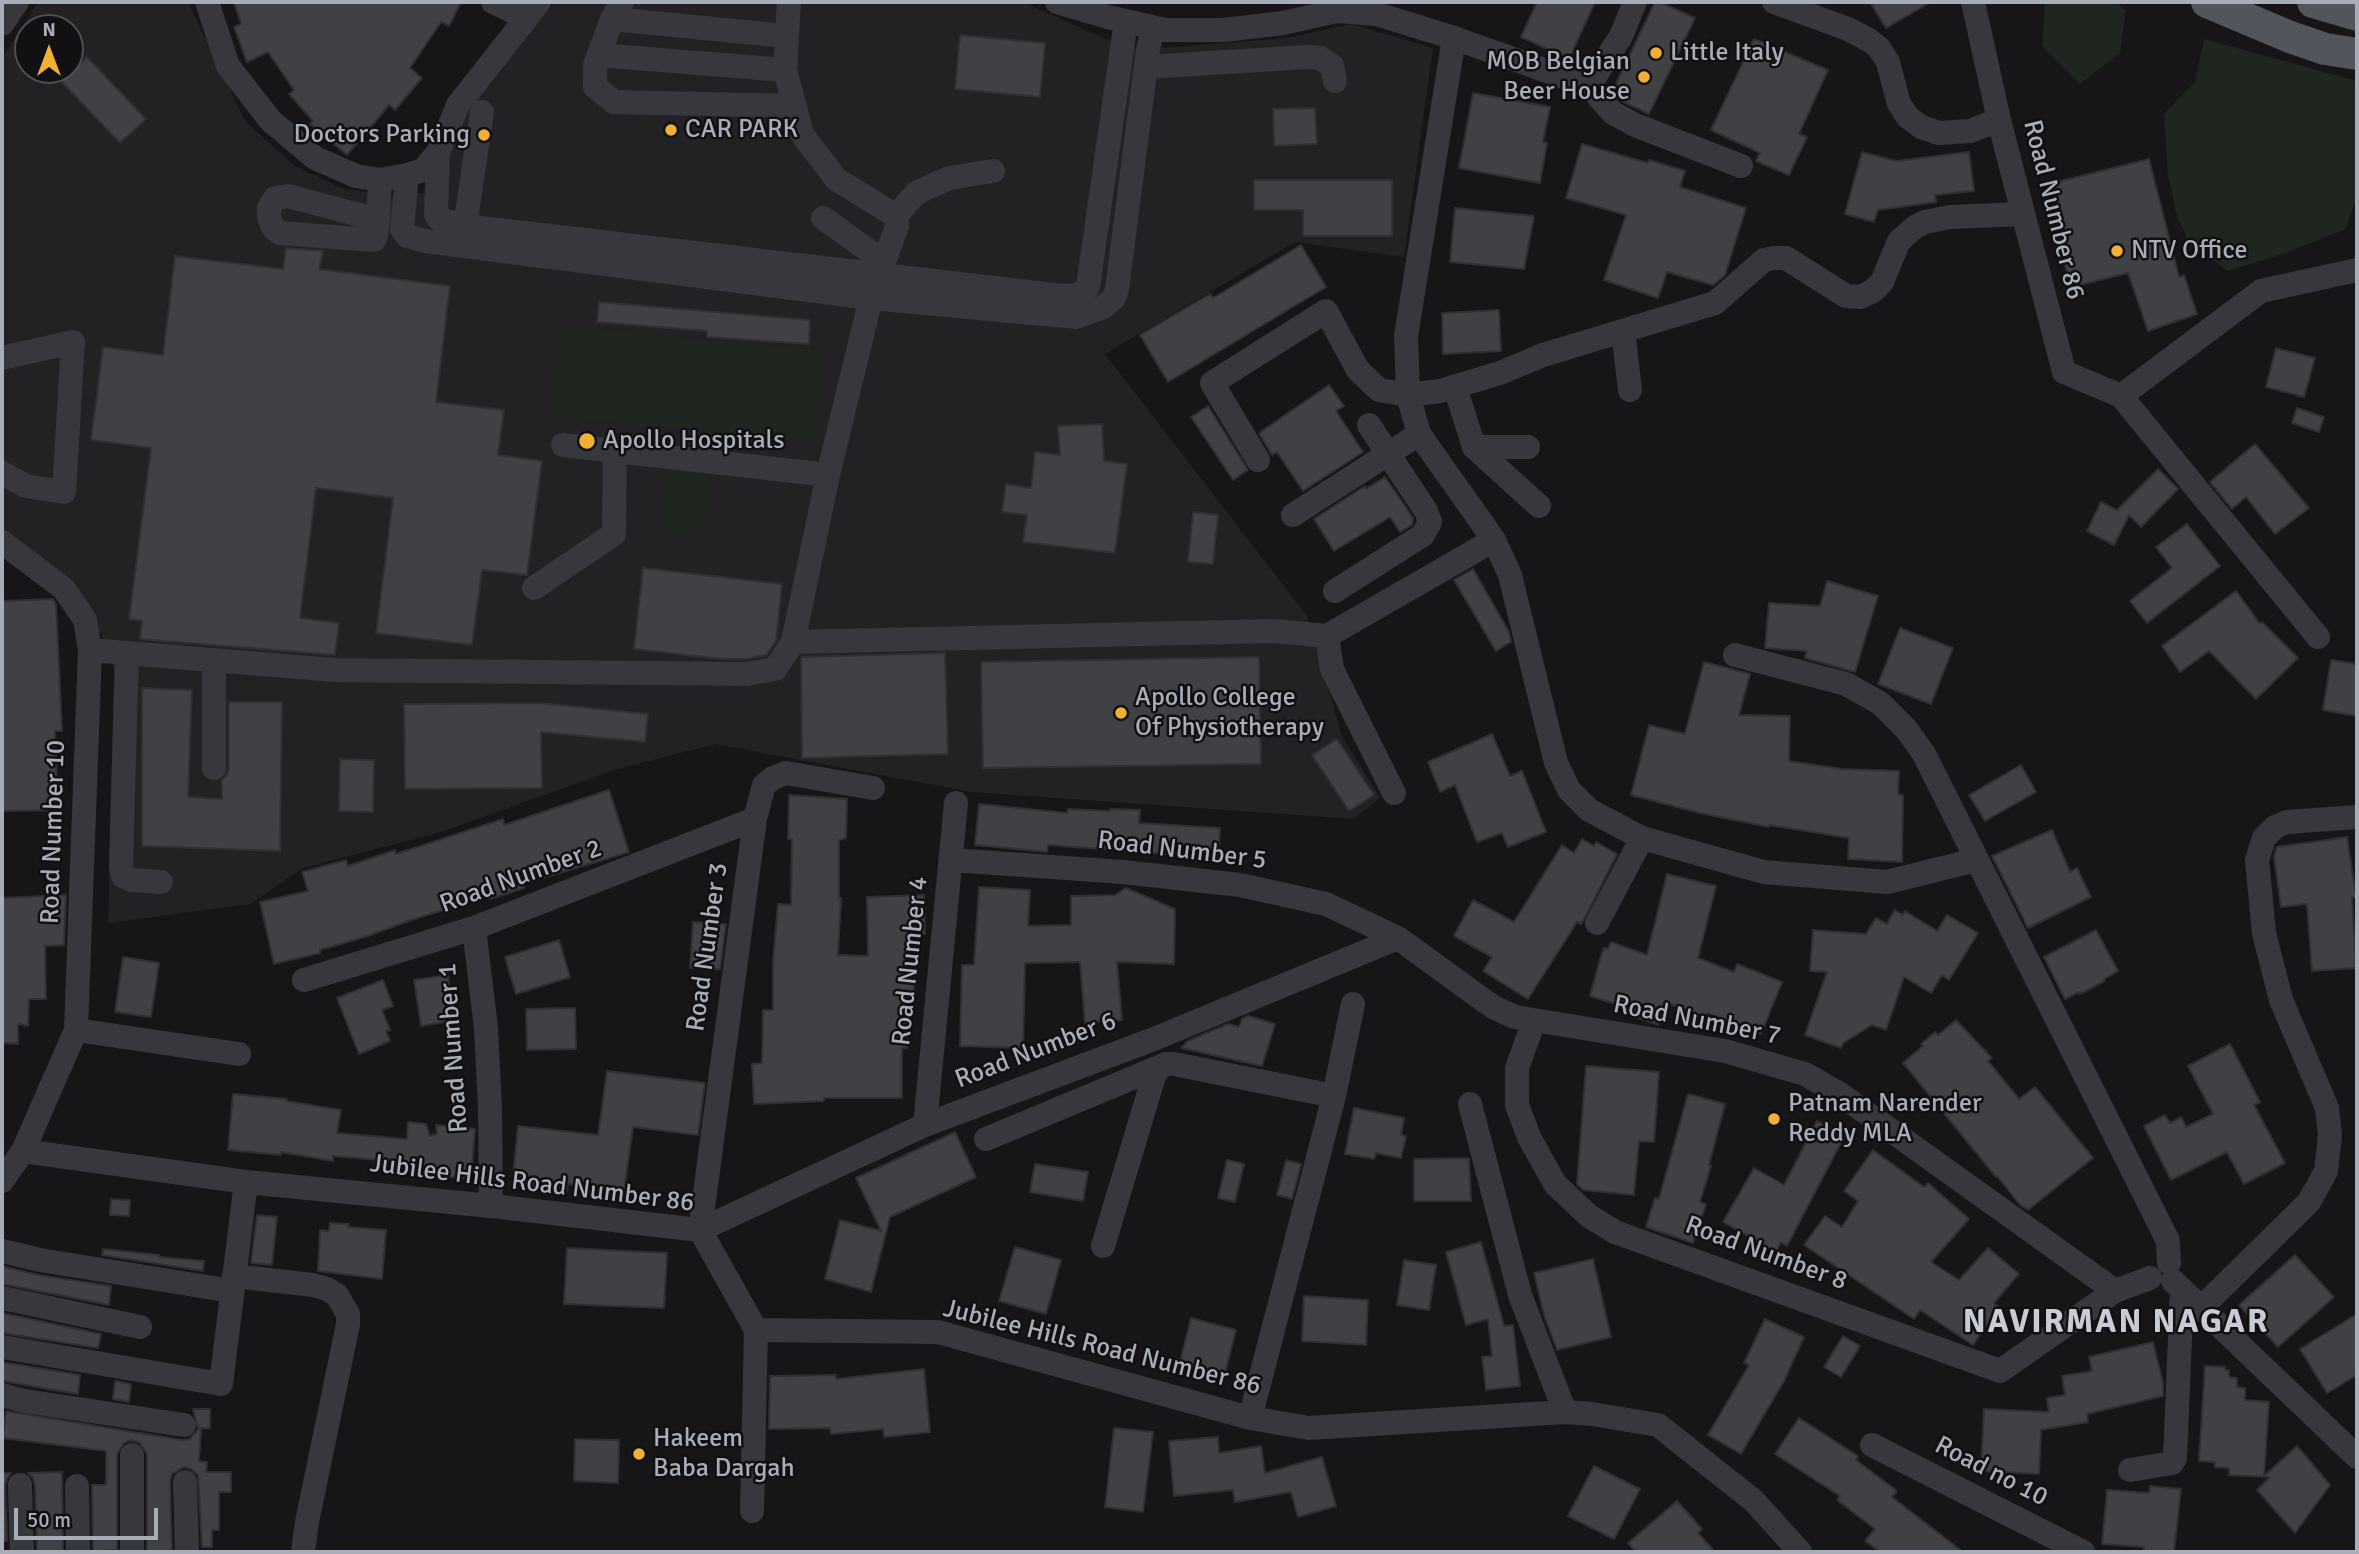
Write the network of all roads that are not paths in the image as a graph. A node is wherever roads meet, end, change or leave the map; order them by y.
1 (17, 2) edge
2 (207, 2) edge
3 (493, 2) edge
4 (789, 2) edge
5 (1057, 2) edge
6 (1635, 2) edge
7 (1774, 2) edge
8 (1973, 2) edge
9 (2207, 2) edge
10 (2313, 2) edge
11 (532, 10) edge
12 (617, 10) edge
13 (2357, 15) edge
14 (1126, 21) junction
15 (2, 24) edge
16 (786, 36) junction
17 (1454, 38) junction
18 (1149, 48) junction
19 (2357, 54) edge
20 (598, 55) junction
21 (785, 70) junction
22 (1335, 81) dead end
23 (1589, 86) junction
24 (795, 106) junction
25 (482, 111) dead end
26 (1999, 120) junction
27 (438, 153) junction
28 (1741, 166) dead end
29 (993, 171) dead end
30 (380, 180) junction
31 (406, 185) junction
32 (2023, 214) junction
33 (896, 216) junction
34 (823, 218) dead end
35 (378, 219) dead end
36 (464, 226) junction
37 (881, 268) junction
38 (2357, 270) edge
39 (872, 298) junction
40 (1623, 331) junction
41 (2, 358) edge
42 (1455, 387) junction
43 (1630, 390) dead end
44 (1408, 395) junction
45 (2121, 397) junction
46 (1369, 425) dead end
47 (1419, 433) junction
48 (563, 445) dead end
49 (1474, 447) junction
50 (1528, 447) dead end
51 (615, 450) junction
52 (1389, 453) junction
53 (1258, 460) dead end
54 (2, 473) edge
55 (828, 475) junction
56 (1539, 506) dead end
57 (1293, 515) dead end
58 (1494, 540) junction
59 (2, 542) edge
60 (534, 589) dead end
61 (1374, 609) junction
62 (1327, 636) junction
63 (2318, 637) dead end
64 (793, 642) junction
65 (90, 650) junction
66 (127, 653) junction
67 (1735, 655) dead end
68 (214, 661) junction
69 (214, 768) dead end
70 (873, 788) dead end
71 (1394, 793) dead end
72 (956, 803) dead end
73 (2357, 817) edge
74 (755, 819) junction
75 (1643, 838) junction
76 (951, 860) junction
77 (1976, 860) junction
78 (161, 882) dead end
79 (1597, 923) dead end
80 (474, 928) junction
81 (1398, 938) junction
82 (304, 981) dead end
83 (1353, 1004) dead end
84 (1534, 1021) junction
85 (76, 1030) junction
86 (239, 1054) dead end
87 (1160, 1068) junction
88 (1334, 1096) junction
89 (1469, 1104) dead end
90 (925, 1125) junction
91 (986, 1139) dead end
92 (23, 1151) junction
93 (2, 1181) edge
94 (246, 1182) junction
95 (491, 1206) junction
96 (700, 1230) junction
97 (1103, 1246) dead end
98 (2, 1251) edge
99 (2169, 1278) junction
100 (233, 1283) junction
101 (2115, 1291) junction
102 (2, 1298) edge
103 (2201, 1308) junction
104 (140, 1327) dead end
105 (755, 1330) junction
106 (2, 1348) edge
107 (2, 1395) edge
108 (1565, 1412) junction
109 (1250, 1418) junction
110 (184, 1425) dead end
111 (1872, 1445) dead end
112 (132, 1455) dead end
113 (2357, 1457) edge
114 (2130, 1470) dead end
115 (186, 1482) dead end
116 (20, 1485) dead end
117 (76, 1486) dead end
118 (752, 1511) dead end
119 (22, 1552) edge
120 (78, 1552) edge
121 (132, 1552) edge
122 (187, 1552) edge
123 (303, 1552) edge
124 (1800, 1552) edge
125 (2083, 1552) edge

1 - 15 street
2 - 30 street
3 - 11 street
4 - 16 street
5 - 14 street
6 - 23 street
7 - 26 street
8 - 26 street, Road Number 86
9 - 19 main road
10 - 13 main road
11 - 27 street
12 - 16 street
12 - 20 street
14 - 18 street
14 - 37 street
16 - 21 street
17 - 18 street
17 - 23 street
17 - 44 street
18 - 22 street
18 - 39 street
20 - 21 street
20 - 24 street
21 - 24 street
23 - 28 street
24 - 33 street
25 - 36 street
26 - 32 street, Road Number 86
27 - 31 street
27 - 36 street
29 - 33 street
30 - 31 street
30 - 35 street
31 - 39 street
32 - 40 street
32 - 45 street, Road Number 86
33 - 37 street
34 - 37 street
36 - 37 street
37 - 39 street
38 - 45 street
39 - 55 street
40 - 42 street
40 - 43 street
41 - 54 street
42 - 44 street
42 - 49 street
44 - 47 street
44 - 53 street
45 - 63 street
46 - 52 street
47 - 52 street
47 - 58 street
48 - 51 street
49 - 50 street
49 - 56 street
51 - 55 street
51 - 60 street
52 - 57 street
52 - 61 street
55 - 64 street
58 - 61 street
58 - 75 street
59 - 65 street, Road Number 10
61 - 62 street
62 - 64 street
62 - 71 street
64 - 68 street
65 - 66 street
65 - 85 street, Road Number 10
66 - 68 street
66 - 78 street
67 - 77 street
68 - 69 street
70 - 74 street, Road Number 3
72 - 76 street, Road Number 4
73 - 103 street
74 - 80 street, Road Number 2
74 - 96 street, Road Number 3
75 - 77 street
75 - 79 street
76 - 81 street, Road Number 5
76 - 90 street, Road Number 4
77 - 99 street
80 - 82 street, Road Number 2
80 - 95 street, Road Number 1
81 - 84 street, Road Number 7
81 - 90 street, Road Number 6
83 - 88 street
84 - 101 street, Road Number 7
84 - 101 street, Road Number 8
85 - 86 street
85 - 92 street, Road Number 10
87 - 88 street
87 - 91 street
87 - 97 street
88 - 109 street
89 - 108 street
90 - 96 street, Road Number 6
92 - 93 street, Road Number 10
92 - 94 street, Jubilee Hills Road Number 86
94 - 95 street, Jubilee Hills Road Number 86
94 - 100 street
95 - 96 street, Jubilee Hills Road Number 86
96 - 105 street, Jubilee Hills Road Number 86
98 - 100 street
99 - 101 street
99 - 103 street
99 - 114 street
100 - 106 street
100 - 123 street
102 - 104 street
103 - 113 street
105 - 109 street, Jubilee Hills Road Number 86
105 - 118 street
107 - 110 street
108 - 109 street, Jubilee Hills Road Number 86
108 - 124 street, Jubilee Hills Road Number 86
111 - 125 street, Road no 10
112 - 121 street
115 - 122 street
116 - 119 street
117 - 120 street

